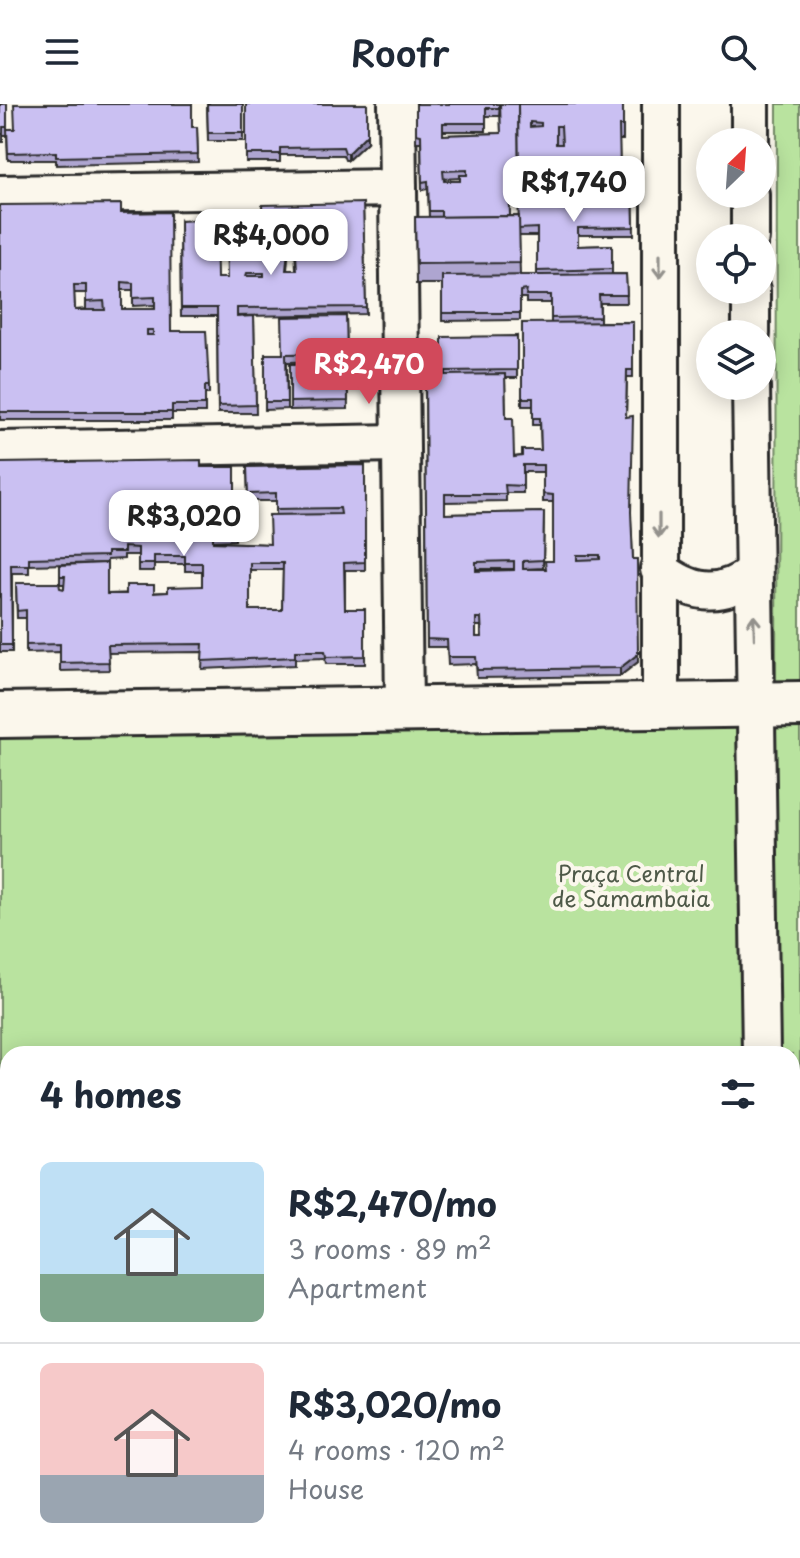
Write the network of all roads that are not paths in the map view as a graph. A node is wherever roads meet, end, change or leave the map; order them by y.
1 (397, 104) edge
2 (661, 104) edge
3 (750, 104) edge
4 (750, 128) edge
5 (398, 188) junction
6 (0, 194) edge
7 (751, 400) edge
8 (399, 443) junction
9 (0, 450) edge
10 (659, 569) junction
11 (752, 574) junction
12 (800, 704) edge
13 (756, 705) junction
14 (661, 707) junction
15 (404, 708) junction
16 (0, 715) edge
17 (761, 1046) edge

1 - 5 street
2 -> 10 street
3 - 4 street
5 - 6 street
5 - 8 street
7 - 11 street
8 - 9 street
8 - 15 street
10 - 11 street
10 - 14 street
13 -> 11 street
12 - 13 street
13 - 14 street
13 - 17 street
14 - 15 street
15 - 16 street

